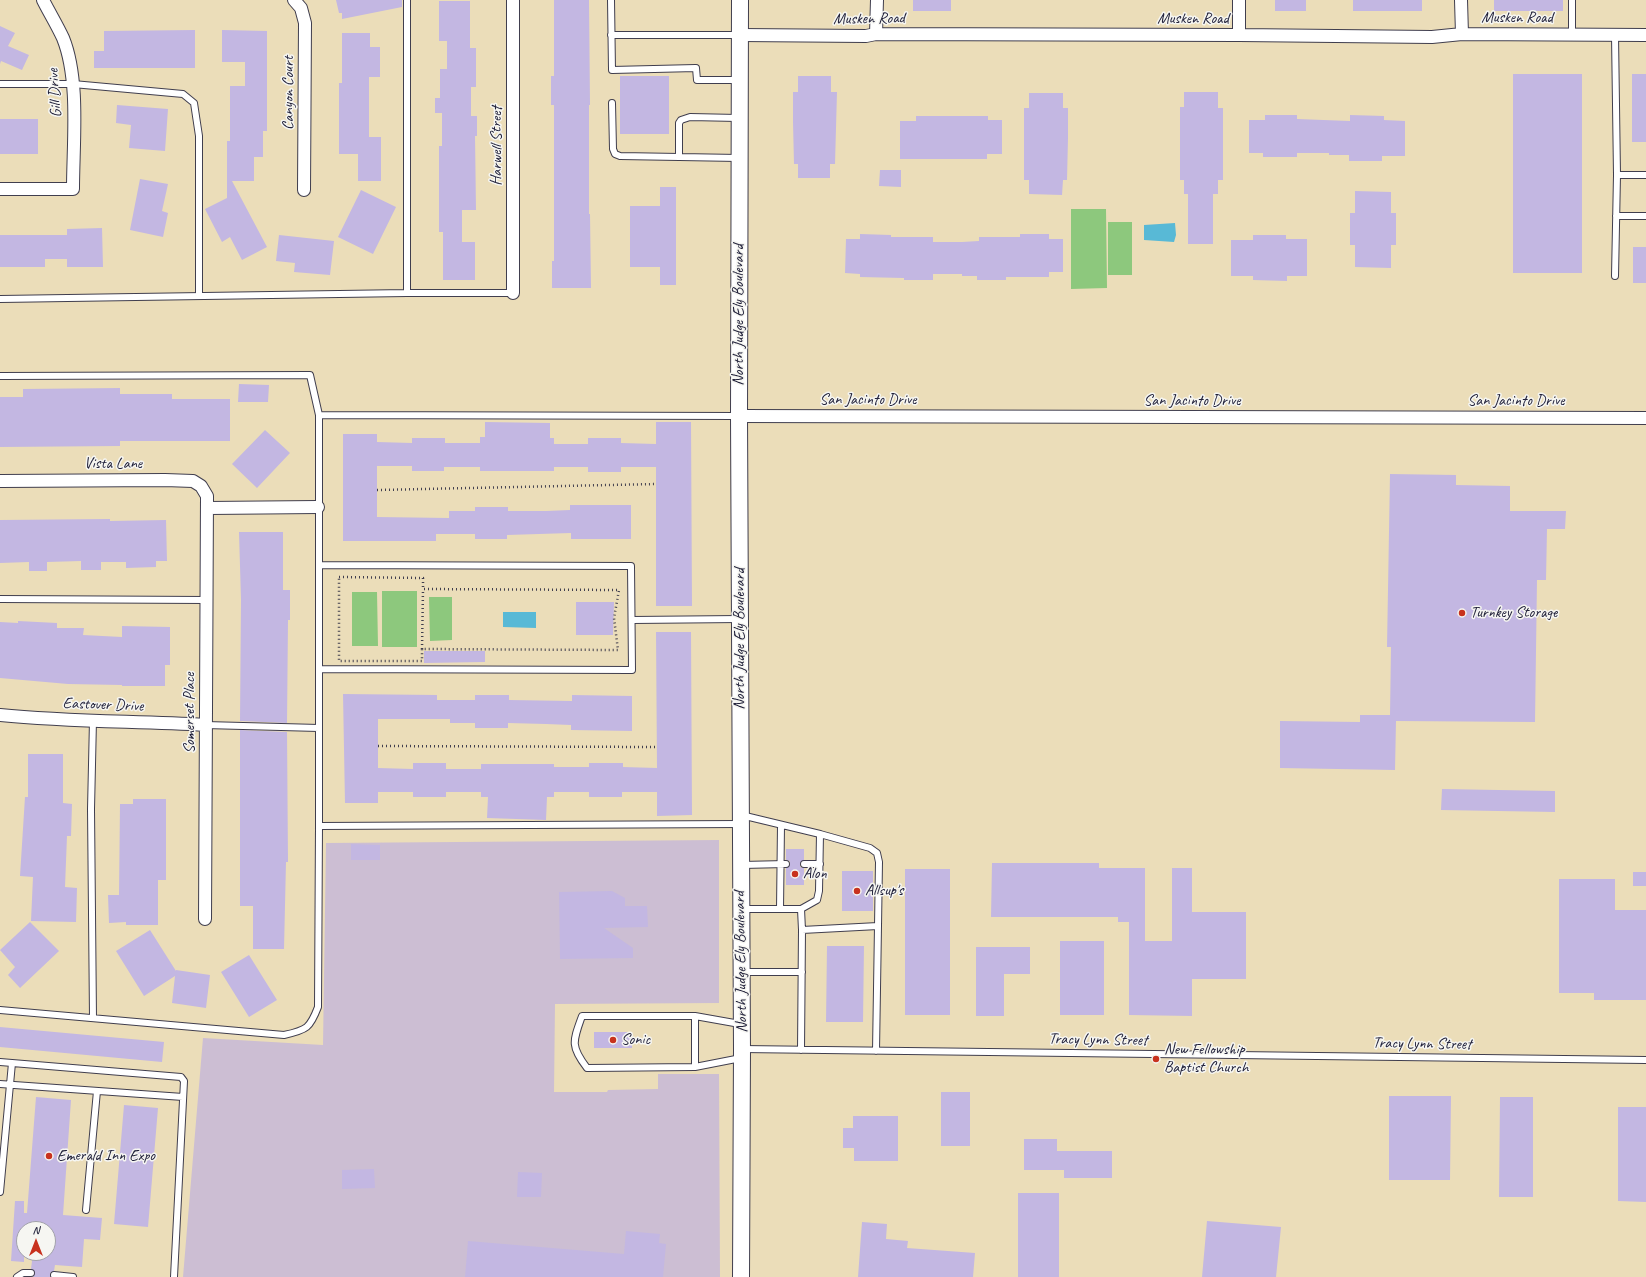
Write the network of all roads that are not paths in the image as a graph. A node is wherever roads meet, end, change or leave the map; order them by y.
1 (43, 0) edge
2 (294, 0) edge
3 (407, 0) edge
4 (513, 0) edge
5 (611, 0) edge
6 (740, 0) edge
7 (877, 0) edge
8 (1239, 0) edge
9 (1461, 0) edge
10 (1572, 0) edge
11 (876, 34) junction
12 (1462, 34) junction
13 (1572, 34) junction
14 (612, 35) junction
15 (740, 35) junction
16 (1239, 35) junction
17 (1614, 35) junction
18 (1646, 35) edge
19 (740, 80) junction
20 (0, 84) edge
21 (73, 84) junction
22 (612, 103) dead end
23 (740, 118) junction
24 (680, 157) junction
25 (740, 158) junction
26 (1646, 175) edge
27 (1617, 176) junction
28 (0, 189) edge
29 (304, 190) dead end
30 (1616, 216) junction
31 (1646, 216) edge
32 (1614, 276) dead end
33 (407, 293) junction
34 (513, 293) joint
35 (199, 296) junction
36 (0, 299) edge
37 (0, 376) edge
38 (319, 415) junction
39 (739, 416) junction
40 (1646, 418) edge
41 (0, 481) edge
42 (318, 507) junction
43 (208, 508) junction
44 (320, 565) junction
45 (0, 599) edge
46 (207, 600) junction
47 (740, 619) junction
48 (632, 620) junction
49 (320, 669) junction
50 (0, 715) edge
51 (93, 720) junction
52 (205, 725) junction
53 (319, 728) junction
54 (740, 819) junction
55 (781, 825) junction
56 (319, 826) junction
57 (820, 834) junction
58 (783, 864) junction
59 (804, 864) dead end
60 (820, 864) junction
61 (740, 865) junction
62 (741, 909) junction
63 (780, 909) junction
64 (801, 909) junction
65 (205, 919) dead end
66 (878, 926) junction
67 (802, 930) junction
68 (742, 972) junction
69 (802, 972) junction
70 (0, 1010) edge
71 (694, 1016) junction
72 (93, 1018) junction
73 (742, 1025) junction
74 (801, 1050) junction
75 (876, 1051) junction
76 (742, 1054) junction
77 (1646, 1060) edge
78 (0, 1062) edge
79 (12, 1063) junction
80 (695, 1067) junction
81 (0, 1084) edge
82 (10, 1084) junction
83 (97, 1091) junction
84 (183, 1097) junction
85 (0, 1192) edge
86 (86, 1210) dead end
87 (31, 1273) dead end
88 (54, 1275) dead end
89 (17, 1277) edge
90 (72, 1277) edge
91 (174, 1277) edge
92 (741, 1277) edge

1 - 21 street, Gill Drive
2 - 29 street, Canyon Court
3 - 33 lane
4 - 34 street, Harwell Street
5 - 14 lane
6 - 15 main road, North Judge Ely Boulevard
7 - 11 street
8 - 16 street
9 - 12 street
10 - 13 lane
11 - 15 street, Musken Road
11 - 16 street, Musken Road
12 - 13 street, Musken Road
12 - 16 street, Musken Road
13 - 17 street, Musken Road
14 - 15 lane
14 - 19 lane
15 - 19 main road, North Judge Ely Boulevard
17 - 18 street, Musken Road
17 - 27 lane
19 - 23 main road, North Judge Ely Boulevard
20 - 21 lane
21 - 28 street, Gill Drive
21 - 35 lane
22 - 24 lane
23 - 24 lane
23 - 25 main road, North Judge Ely Boulevard
24 - 25 lane
25 - 39 main road, North Judge Ely Boulevard
26 - 27 lane
27 - 30 lane
30 - 31 lane
30 - 32 lane
33 - 34 lane
33 - 35 lane
35 - 36 lane
37 - 38 lane
38 - 39 lane
38 - 42 lane
39 - 40 street, San Jacinto Drive
39 - 47 main road, North Judge Ely Boulevard
41 - 43 street, Vista Lane
42 - 43 street
42 - 44 lane
43 - 46 street, Somerset Place
44 - 48 lane
44 - 49 lane
45 - 46 lane
46 - 52 street, Somerset Place
47 - 48 lane
47 - 54 main road, North Judge Ely Boulevard
48 - 49 lane
49 - 53 lane
50 - 51 street, Eastover Drive
51 - 52 street, Eastover Drive
51 - 72 lane
52 - 53 lane
52 - 65 street, Somerset Place
53 - 56 lane
54 - 55 lane
54 - 56 lane
54 - 61 main road, North Judge Ely Boulevard
55 - 57 lane
55 - 58 lane
56 - 72 lane
57 - 60 lane
57 - 66 lane
58 - 61 lane
58 - 63 lane
59 - 60 lane
60 - 64 lane
61 - 62 main road, North Judge Ely Boulevard
62 - 63 lane
62 - 68 main road, North Judge Ely Boulevard
63 - 64 lane
64 - 67 lane
66 - 67 lane
66 - 75 lane
67 - 69 lane
68 - 69 lane
68 - 73 main road, North Judge Ely Boulevard
69 - 74 lane
70 - 72 lane
71 - 73 lane
71 - 80 lane
71 - 80 lane, Tracy Lynn Street
73 - 76 main road, North Judge Ely Boulevard
74 - 75 lane, Tracy Lynn Street
74 - 76 lane, Tracy Lynn Street
75 - 77 lane, Tracy Lynn Street
76 - 80 lane, Tracy Lynn Street
76 - 92 main road, North Judge Ely Boulevard
78 - 79 lane
79 - 82 lane
79 - 84 lane
81 - 82 lane
82 - 83 lane
82 - 85 lane
83 - 84 lane
83 - 86 lane
84 - 91 lane
87 - 89 lane
88 - 90 lane

